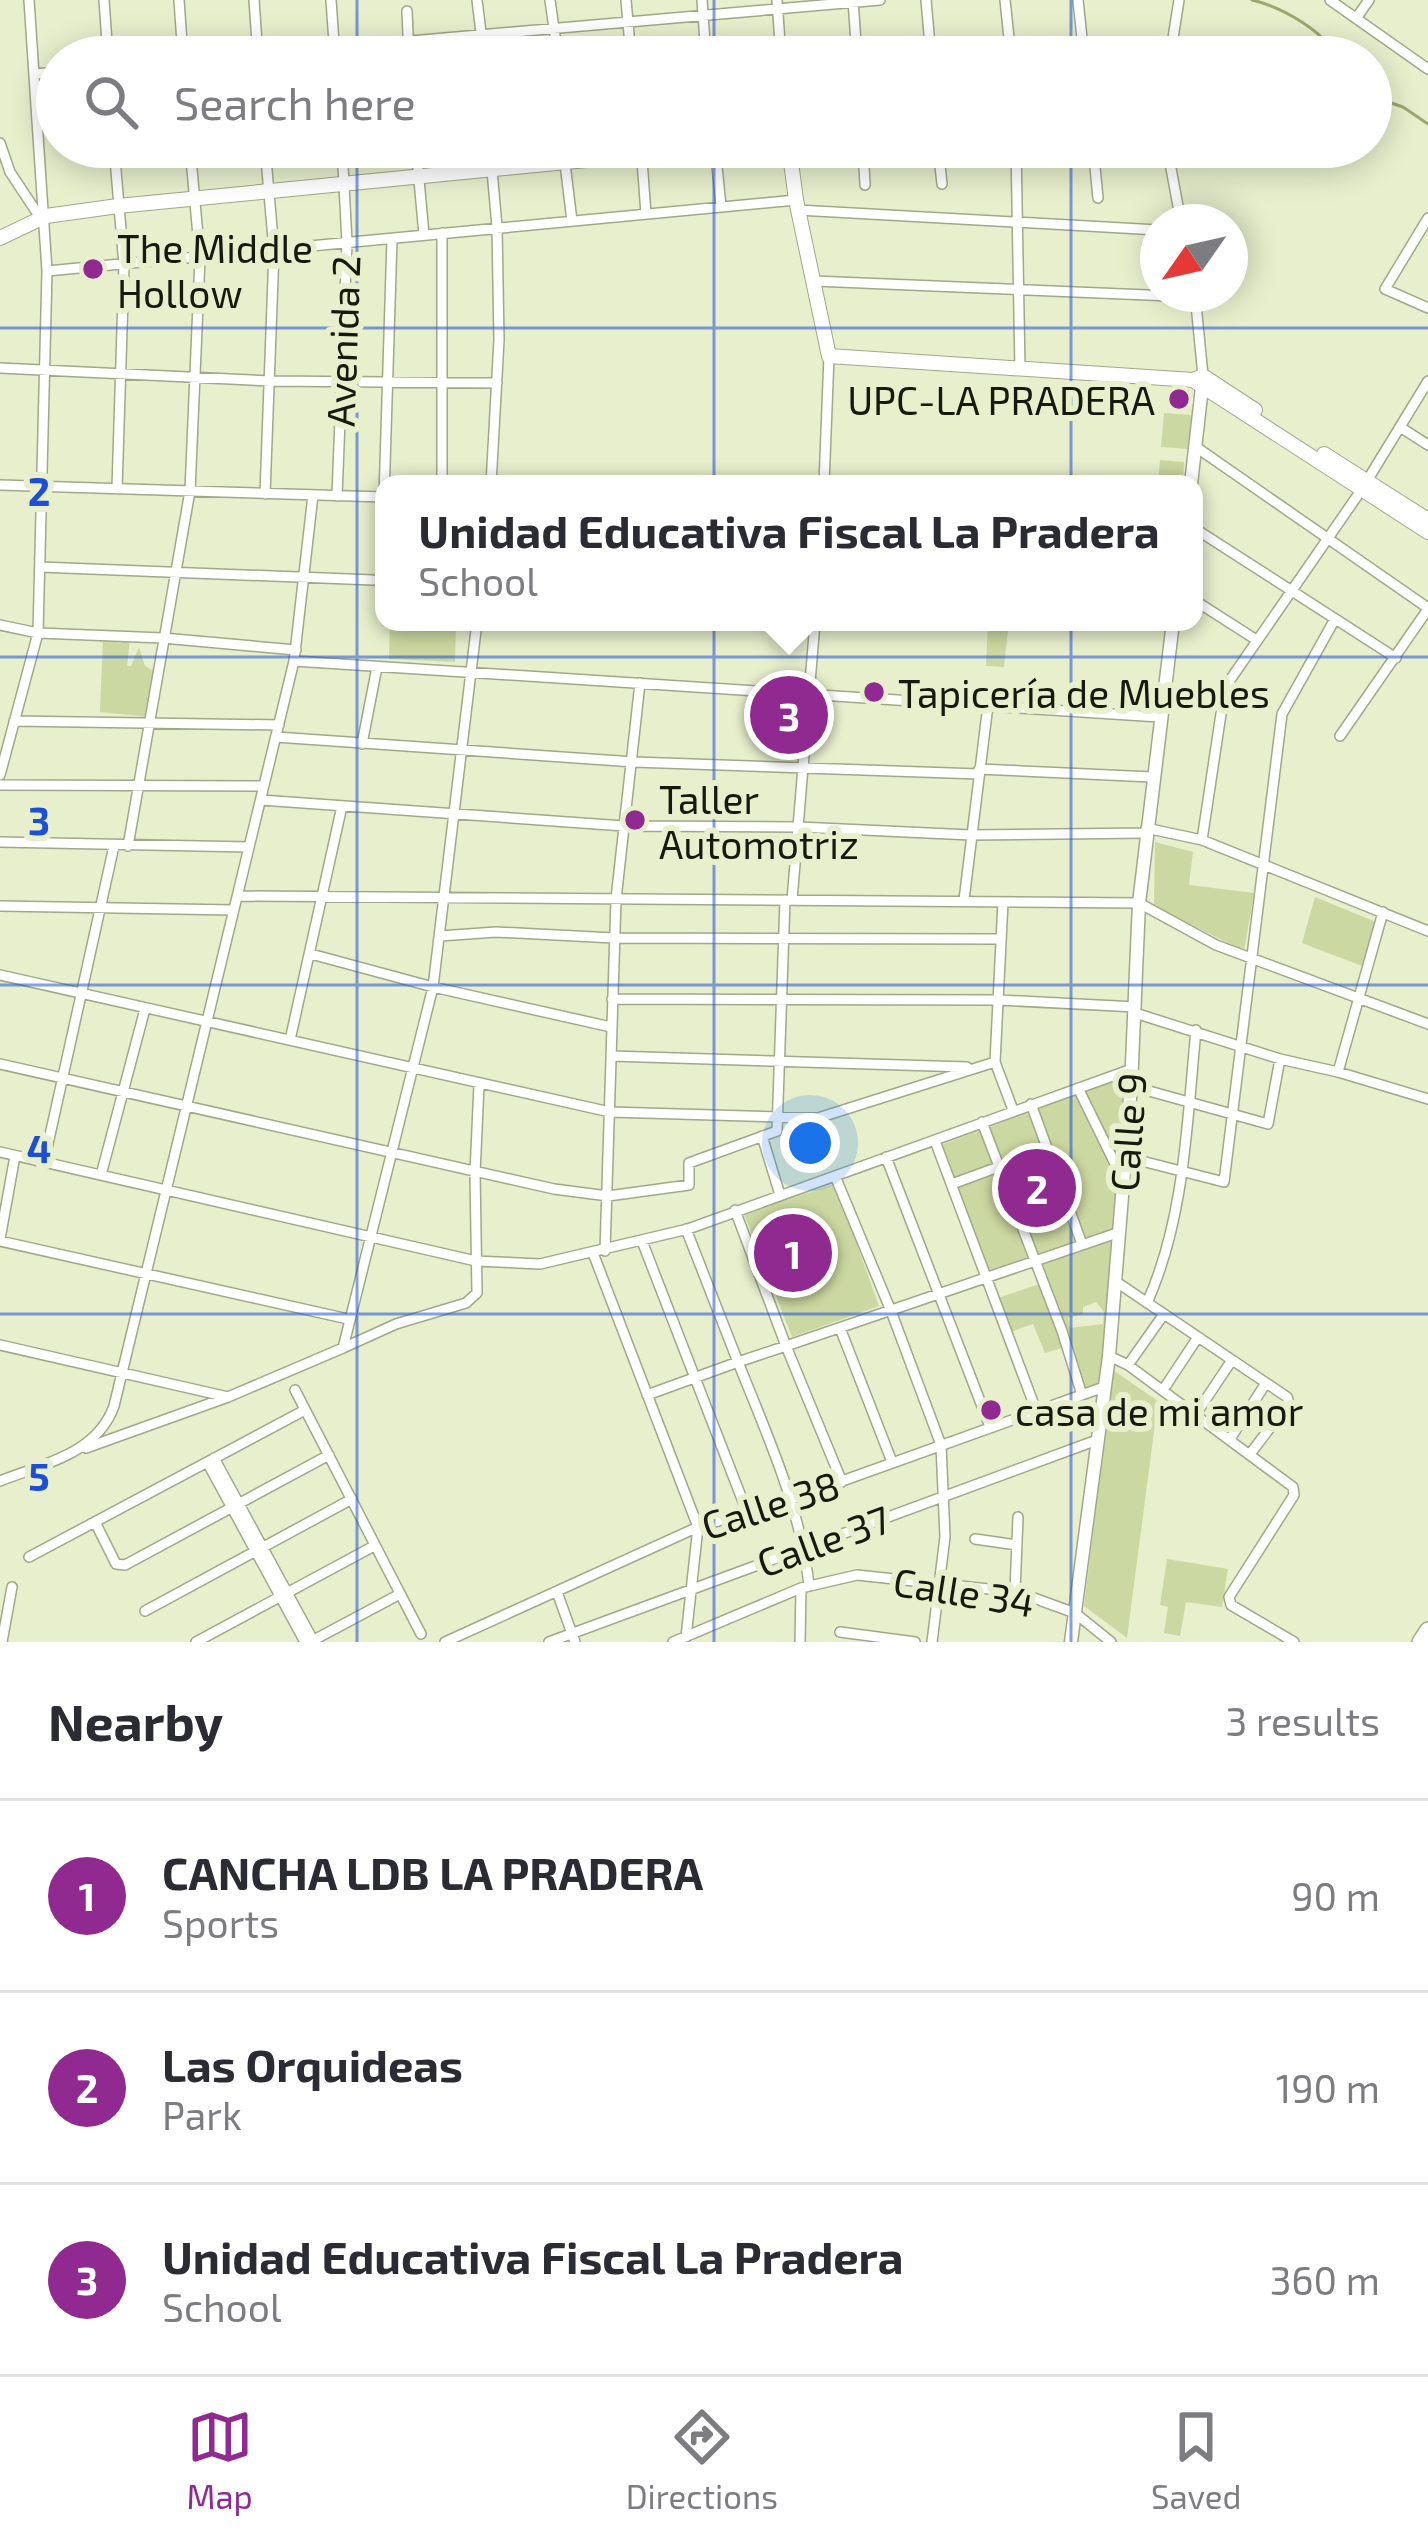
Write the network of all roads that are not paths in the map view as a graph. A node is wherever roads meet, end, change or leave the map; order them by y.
1 (28, 0) edge
2 (104, 0) edge
3 (179, 0) edge
4 (254, 0) edge
5 (331, 0) edge
6 (477, 0) edge
7 (550, 0) edge
8 (626, 0) edge
9 (702, 0) edge
10 (880, 0) edge
11 (926, 0) edge
12 (1005, 0) edge
13 (1078, 0) edge
14 (1179, 0) edge
15 (1330, 0) edge
16 (1369, 0) edge
17 (853, 1) edge
18 (777, 5) edge
19 (407, 11) dead end
20 (703, 16) junction
21 (1358, 17) junction
22 (628, 23) junction
23 (556, 29) junction
24 (482, 35) junction
25 (107, 36) edge
26 (182, 36) edge
27 (257, 36) edge
28 (334, 36) edge
29 (407, 36) edge
30 (473, 36) edge
31 (556, 36) edge
32 (630, 36) edge
33 (704, 36) edge
34 (779, 36) edge
35 (856, 36) edge
36 (929, 36) edge
37 (1009, 36) edge
38 (1082, 36) edge
39 (1173, 36) edge
40 (1384, 36) edge
41 (1392, 42) edge
42 (1428, 69) edge
43 (35, 74) joint
44 (36, 92) edge
45 (0, 143) edge
46 (40, 168) edge
47 (115, 168) edge
48 (192, 168) edge
49 (266, 168) edge
50 (344, 168) edge
51 (418, 168) edge
52 (491, 168) joint
53 (566, 168) edge
54 (642, 168) edge
55 (718, 168) edge
56 (792, 168) edge
57 (864, 168) edge
58 (940, 168) edge
59 (1016, 168) edge
60 (1095, 168) edge
61 (1171, 168) edge
62 (419, 178) junction
63 (942, 184) dead end
64 (865, 185) dead end
65 (345, 186) junction
66 (268, 194) junction
67 (1098, 198) dead end
68 (194, 200) junction
69 (1178, 204) edge
70 (796, 205) junction
71 (118, 206) junction
72 (721, 206) junction
73 (646, 214) junction
74 (43, 217) junction
75 (1428, 218) edge
76 (572, 221) junction
77 (1017, 221) junction
78 (497, 227) junction
79 (1140, 229) edge
80 (442, 233) junction
81 (424, 235) junction
82 (0, 238) edge
83 (392, 239) junction
84 (346, 243) junction
85 (274, 251) junction
86 (200, 258) junction
87 (124, 265) junction
88 (47, 271) junction
89 (814, 281) junction
90 (1016, 288) junction
91 (1140, 294) edge
92 (1428, 308) edge
93 (1196, 312) edge
94 (829, 356) junction
95 (0, 368) edge
96 (1020, 370) junction
97 (45, 372) junction
98 (120, 375) junction
99 (196, 378) junction
100 (270, 381) junction
101 (341, 381) junction
102 (1199, 381) junction
103 (1428, 381) edge
104 (385, 382) junction
105 (496, 383) junction
106 (442, 384) junction
107 (1400, 427) junction
108 (1428, 445) edge
109 (1196, 447) junction
110 (384, 475) edge
111 (442, 475) edge
112 (491, 475) edge
113 (824, 475) edge
114 (1192, 475) edge
115 (0, 485) edge
116 (1364, 485) junction
117 (43, 487) junction
118 (117, 489) junction
119 (190, 491) junction
120 (265, 494) junction
121 (314, 495) junction
122 (337, 496) junction
123 (375, 497) edge
124 (1428, 520) edge
125 (1428, 532) edge
126 (1203, 534) edge
127 (1327, 540) junction
128 (40, 566) junction
129 (178, 572) junction
130 (306, 578) junction
131 (373, 580) dead end
132 (1291, 593) junction
133 (1203, 606) edge
134 (1428, 609) edge
135 (1336, 619) junction
136 (0, 625) edge
137 (475, 631) edge
138 (814, 631) edge
139 (1172, 631) edge
140 (38, 633) junction
141 (163, 638) junction
142 (1255, 639) junction
143 (295, 656) junction
144 (1396, 658) junction
145 (377, 668) junction
146 (468, 673) junction
147 (640, 683) junction
148 (811, 692) junction
149 (988, 705) junction
150 (1159, 716) junction
151 (14, 722) junction
152 (150, 724) junction
153 (279, 724) junction
154 (1340, 736) dead end
155 (276, 737) junction
156 (362, 743) junction
157 (460, 750) junction
158 (634, 762) junction
159 (805, 765) junction
160 (979, 771) junction
161 (0, 775) edge
162 (1152, 777) junction
163 (0, 785) edge
164 (141, 785) junction
165 (264, 786) junction
166 (261, 800) junction
167 (342, 806) junction
168 (454, 813) junction
169 (624, 826) junction
170 (799, 827) junction
171 (1146, 831) junction
172 (971, 835) junction
173 (1202, 840) junction
174 (0, 842) edge
175 (115, 846) junction
176 (128, 846) junction
177 (249, 847) junction
178 (1261, 865) junction
179 (238, 896) junction
180 (322, 898) junction
181 (616, 898) junction
182 (789, 900) junction
183 (964, 900) junction
184 (444, 901) junction
185 (1003, 902) junction
186 (1139, 903) junction
187 (0, 906) edge
188 (103, 908) junction
189 (234, 910) junction
190 (1383, 912) junction
191 (1428, 932) edge
192 (440, 936) junction
193 (784, 937) junction
194 (614, 938) junction
195 (1001, 939) junction
196 (311, 954) junction
197 (1250, 958) junction
198 (0, 975) edge
199 (433, 986) junction
200 (80, 994) junction
201 (612, 999) junction
202 (781, 999) junction
203 (998, 1000) junction
204 (1360, 1000) junction
205 (145, 1009) junction
206 (1136, 1010) junction
207 (207, 1024) junction
208 (1428, 1024) edge
209 (611, 1027) junction
210 (1196, 1030) junction
211 (290, 1040) junction
212 (1240, 1045) junction
213 (611, 1056) junction
214 (779, 1060) junction
215 (1280, 1060) junction
216 (995, 1062) junction
217 (0, 1064) edge
218 (972, 1067) junction
219 (413, 1069) junction
220 (1132, 1070) junction
221 (1338, 1072) junction
222 (62, 1076) junction
223 (478, 1085) junction
224 (1131, 1086) junction
225 (1078, 1088) junction
226 (124, 1092) junction
227 (1428, 1100) edge
228 (1189, 1102) junction
229 (1031, 1105) junction
230 (186, 1107) junction
231 (1013, 1110) junction
232 (610, 1112) junction
233 (1231, 1115) junction
234 (778, 1117) junction
235 (982, 1122) junction
236 (762, 1136) junction
237 (934, 1141) junction
238 (1047, 1149) junction
239 (0, 1152) edge
240 (392, 1152) junction
241 (15, 1156) junction
242 (886, 1157) junction
243 (1126, 1157) junction
244 (44, 1162) junction
245 (999, 1166) junction
246 (1183, 1169) junction
247 (475, 1173) junction
248 (101, 1175) junction
249 (835, 1176) junction
250 (1124, 1183) junction
251 (952, 1184) junction
252 (165, 1192) junction
253 (780, 1195) junction
254 (608, 1196) junction
255 (736, 1210) junction
256 (686, 1229) junction
257 (1120, 1232) junction
258 (370, 1237) junction
259 (0, 1240) edge
260 (642, 1241) junction
261 (1082, 1244) junction
262 (599, 1252) junction
263 (1034, 1259) junction
264 (476, 1261) junction
265 (145, 1275) junction
266 (987, 1277) junction
267 (1115, 1281) junction
268 (939, 1293) junction
269 (1147, 1303) junction
270 (891, 1311) junction
271 (1164, 1314) junction
272 (348, 1319) junction
273 (840, 1328) junction
274 (1198, 1337) junction
275 (0, 1345) edge
276 (786, 1346) junction
277 (343, 1348) junction
278 (1109, 1356) junction
279 (1232, 1360) junction
280 (738, 1362) junction
281 (1128, 1365) junction
282 (122, 1372) junction
283 (695, 1378) junction
284 (1266, 1383) junction
285 (1104, 1387) junction
286 (295, 1390) dead end
287 (1163, 1390) junction
288 (647, 1395) junction
289 (1082, 1395) junction
290 (228, 1397) junction
291 (305, 1410) junction
292 (1036, 1410) junction
293 (1196, 1414) junction
294 (990, 1427) junction
295 (1230, 1439) junction
296 (1097, 1440) junction
297 (941, 1445) junction
298 (75, 1451) junction
299 (1250, 1454) junction
300 (328, 1455) junction
301 (211, 1460) junction
302 (892, 1462) junction
303 (0, 1481) edge
304 (842, 1482) junction
305 (944, 1497) junction
306 (352, 1499) junction
307 (792, 1499) junction
308 (236, 1506) junction
309 (748, 1512) junction
310 (1018, 1517) dead end
311 (95, 1522) junction
312 (698, 1527) junction
313 (974, 1539) dead end
314 (1017, 1545) junction
315 (374, 1546) junction
316 (805, 1546) junction
317 (260, 1549) junction
318 (29, 1557) dead end
319 (938, 1583) junction
320 (805, 1586) junction
321 (13, 1587) dead end
322 (691, 1589) junction
323 (557, 1592) junction
324 (1015, 1592) junction
325 (400, 1594) junction
326 (284, 1595) junction
327 (145, 1611) dead end
328 (1075, 1613) junction
329 (1428, 1630) edge
330 (840, 1632) dead end
331 (421, 1634) dead end
332 (574, 1638) edge
333 (685, 1639) edge
334 (449, 1641) edge
335 (2, 1642) edge
336 (196, 1642) edge
337 (310, 1642) edge
338 (549, 1642) edge
339 (673, 1642) edge
340 (800, 1642) edge
341 (915, 1642) edge
342 (932, 1642) edge
343 (1071, 1642) edge
344 (1112, 1642) edge
345 (1294, 1642) edge
346 (1420, 1642) edge

1 - 43 street
2 - 25 street
3 - 26 street
4 - 27 street
5 - 28 street
6 - 24 street
7 - 23 street
8 - 22 street
9 - 20 street
10 - 17 street
11 - 36 street
12 - 37 street
13 - 38 street
14 - 39 street
15 - 21 street
16 - 21 street
17 - 18 street
17 - 35 street
18 - 20 street
18 - 34 street
19 - 29 street
20 - 22 street
20 - 33 street
21 - 40 street
22 - 23 street
22 - 32 street
23 - 24 street
23 - 31 street
24 - 30 street
41 - 42 street
43 - 44 street
45 - 74 street
46 - 74 street
47 - 71 street
48 - 68 street
49 - 66 street
50 - 65 street, Avenida 2
51 - 62 street
52 - 62 main road
52 - 78 street
53 - 76 street
54 - 73 street
55 - 72 street
56 - 70 main road
57 - 64 street
58 - 63 street
59 - 77 street
60 - 67 street
61 - 69 street
62 - 65 main road
62 - 81 street
65 - 66 main road
65 - 84 street, Avenida 2
66 - 68 main road
66 - 85 street
68 - 71 main road
68 - 86 street
70 - 72 street
70 - 77 street
70 - 89 main road
71 - 74 main road
71 - 87 street
72 - 73 street
73 - 76 street
74 - 82 main road
74 - 88 street
75 - 92 street
76 - 78 street
77 - 79 street
77 - 90 street
78 - 80 street
78 - 105 street
80 - 81 street
80 - 106 street
81 - 83 street
83 - 84 street
83 - 104 street
84 - 85 street
84 - 101 street, Avenida 2
85 - 86 street
85 - 100 street
86 - 87 street
86 - 99 street
87 - 88 street
87 - 98 street
88 - 97 street
89 - 90 street
89 - 94 main road
90 - 91 street
90 - 96 street
93 - 102 street
94 - 96 main road
94 - 113 street
95 - 97 street
96 - 102 main road
97 - 98 street
97 - 117 street
98 - 99 street
98 - 118 street
99 - 100 street
99 - 119 street
100 - 101 street
100 - 120 street
101 - 104 street
101 - 122 street, Avenida 2
102 - 109 street
102 - 116 main road
103 - 107 street
104 - 106 street
104 - 110 street
105 - 106 street
105 - 112 street
106 - 111 street
107 - 108 street
107 - 116 street
109 - 114 street
109 - 127 street
115 - 117 street
116 - 124 main road
116 - 125 main road
116 - 127 street
117 - 118 street
117 - 128 street
118 - 119 street
119 - 120 street
119 - 129 street
120 - 121 street
121 - 122 street
121 - 130 street
122 - 123 street
126 - 132 street
127 - 132 street
127 - 134 street
128 - 129 street
128 - 140 street
129 - 130 street
129 - 141 street
130 - 131 street
130 - 143 street
132 - 135 street
132 - 142 street
133 - 142 street
134 - 144 street
135 - 144 street
135 - 178 street
136 - 140 street
137 - 146 street
138 - 148 street
139 - 150 street, Calle 9
140 - 141 street
140 - 151 street
141 - 143 street
141 - 152 street
142 - 173 street
143 - 145 street
143 - 153 street
144 - 154 street
145 - 146 street
145 - 156 street
146 - 147 street
146 - 157 street
147 - 148 street
147 - 158 street
148 - 149 street
148 - 159 street
149 - 150 street
149 - 160 street
150 - 162 street, Calle 9
151 - 152 street
151 - 161 street
152 - 153 street
152 - 164 street
153 - 155 street
155 - 156 street
155 - 165 street
156 - 157 street
157 - 158 street
157 - 168 street
158 - 159 street
158 - 169 street
159 - 160 street
159 - 170 street
160 - 162 street
160 - 172 street
162 - 171 street, Calle 9
163 - 164 street
164 - 165 street
164 - 176 street
165 - 166 street
166 - 167 street
166 - 177 street
167 - 168 street
167 - 180 street
168 - 169 street
168 - 184 street
169 - 170 street
169 - 181 street
170 - 172 street
170 - 182 street
171 - 172 street
171 - 173 street
171 - 186 street, Calle 9
172 - 183 street
173 - 178 street
174 - 175 street
175 - 176 street
175 - 188 street
176 - 177 street
177 - 179 street
178 - 190 street
178 - 197 street
179 - 180 street
179 - 189 street
180 - 184 street
180 - 196 street
181 - 182 street
181 - 184 street
181 - 194 street
182 - 183 street
182 - 193 street
183 - 185 street
184 - 192 street
185 - 186 street
185 - 195 street
186 - 197 street
186 - 206 street, Calle 9
187 - 188 street
188 - 189 street
188 - 200 street
189 - 207 street
190 - 191 street
190 - 204 street
192 - 194 street
192 - 199 street
193 - 194 street
193 - 195 street
193 - 202 street
194 - 201 street
195 - 203 street
196 - 199 street
196 - 211 street
197 - 204 street
197 - 212 street
198 - 200 street
199 - 209 street
199 - 219 street
200 - 205 street
200 - 222 street
201 - 202 street
201 - 209 street
202 - 203 street
202 - 214 street
203 - 206 street
203 - 216 street
204 - 208 street
204 - 221 street
205 - 207 street
205 - 226 street
206 - 210 street
206 - 220 street, Calle 9
207 - 211 street
207 - 230 street
209 - 213 street
210 - 212 street
210 - 228 street
211 - 219 street
212 - 215 street
212 - 233 street
213 - 214 street
213 - 232 street
214 - 218 street
214 - 234 street
215 - 221 street
215 - 233 street
216 - 218 street
216 - 231 street
217 - 222 street
218 - 234 street
219 - 223 street
219 - 240 street
220 - 224 street, Calle 9
220 - 225 street
221 - 227 street
222 - 226 street
222 - 244 street
223 - 232 street
223 - 247 street
224 - 228 street
224 - 243 street, Calle 9
225 - 229 street
225 - 250 street
226 - 230 street
226 - 248 street
228 - 233 street
228 - 246 street
229 - 231 street
229 - 238 street
230 - 240 street
230 - 252 street
231 - 235 street
232 - 234 street
232 - 254 street
233 - 246 street
234 - 236 street
235 - 237 street
235 - 245 street
236 - 253 street
236 - 254 street
237 - 242 street
237 - 251 street
238 - 245 street
238 - 261 street
239 - 241 street
240 - 247 street
240 - 258 street
241 - 244 street
241 - 259 street
242 - 249 street
242 - 268 street
243 - 246 street
243 - 250 street, Calle 9
244 - 248 street
245 - 251 street
245 - 263 street
246 - 269 street
247 - 254 street
247 - 264 street
248 - 252 street
249 - 253 street
249 - 270 street
250 - 257 street, Calle 9
251 - 266 street
252 - 258 street
252 - 265 street
253 - 255 street
254 - 262 street
255 - 256 street
255 - 276 street
256 - 260 street
256 - 280 street
257 - 261 street
257 - 267 street, Calle 9
258 - 264 street
258 - 272 street
259 - 265 street
260 - 262 street
260 - 283 street
261 - 263 street
262 - 264 street
262 - 288 street
263 - 266 street
263 - 289 street
264 - 277 street
265 - 272 street
265 - 282 street
266 - 268 street
266 - 292 street
267 - 269 street
267 - 278 street, Calle 9
268 - 270 street
268 - 294 street
269 - 271 street
270 - 273 street
270 - 297 street
271 - 274 street
271 - 281 street
272 - 277 street
273 - 276 street
273 - 302 street
274 - 279 street
274 - 287 street
275 - 282 street
276 - 280 street
276 - 304 street
277 - 290 street
278 - 281 street
278 - 285 street, Calle 9
279 - 284 street
279 - 293 street
280 - 283 street
280 - 307 street
281 - 287 street
282 - 290 street
282 - 298 street
283 - 288 street
283 - 309 street
284 - 295 street
284 - 299 street
285 - 289 street, Calle 38
285 - 296 street, Calle 9
286 - 291 street
287 - 293 street
288 - 312 street
289 - 292 street, Calle 38
290 - 298 street
291 - 300 street
291 - 301 street
292 - 294 street, Calle 38
293 - 295 street
294 - 297 street, Calle 38
295 - 299 street
296 - 305 street, Calle 37
296 - 328 street, Calle 9
297 - 302 street, Calle 38
297 - 305 street
298 - 303 street
299 - 345 street
300 - 306 street
300 - 308 street
301 - 308 street
301 - 311 street
302 - 304 street, Calle 38
304 - 307 street, Calle 38
305 - 316 street, Calle 37
305 - 319 street
306 - 315 street
306 - 317 street
307 - 309 street, Calle 38
307 - 316 street
308 - 311 street
308 - 317 street
309 - 312 street, Calle 38
310 - 314 street
311 - 318 street
312 - 322 street
312 - 323 street, Calle 38
313 - 314 street
314 - 324 street
315 - 325 street
315 - 326 street
316 - 320 street
316 - 322 street, Calle 37
317 - 326 street
317 - 327 street
319 - 320 street, Calle 34
319 - 324 street, Calle 34
319 - 342 street
320 - 333 street, Calle 34
320 - 340 street
321 - 335 street
322 - 332 street, Calle 37
322 - 333 street
323 - 332 street
323 - 334 street, Calle 38
324 - 328 street, Calle 34
325 - 331 street
325 - 337 street
326 - 336 street
326 - 337 street
328 - 343 street, Calle 9
328 - 344 street, Calle 34
329 - 346 main road
330 - 341 street
332 - 338 street, Calle 37
333 - 339 street, Calle 34

